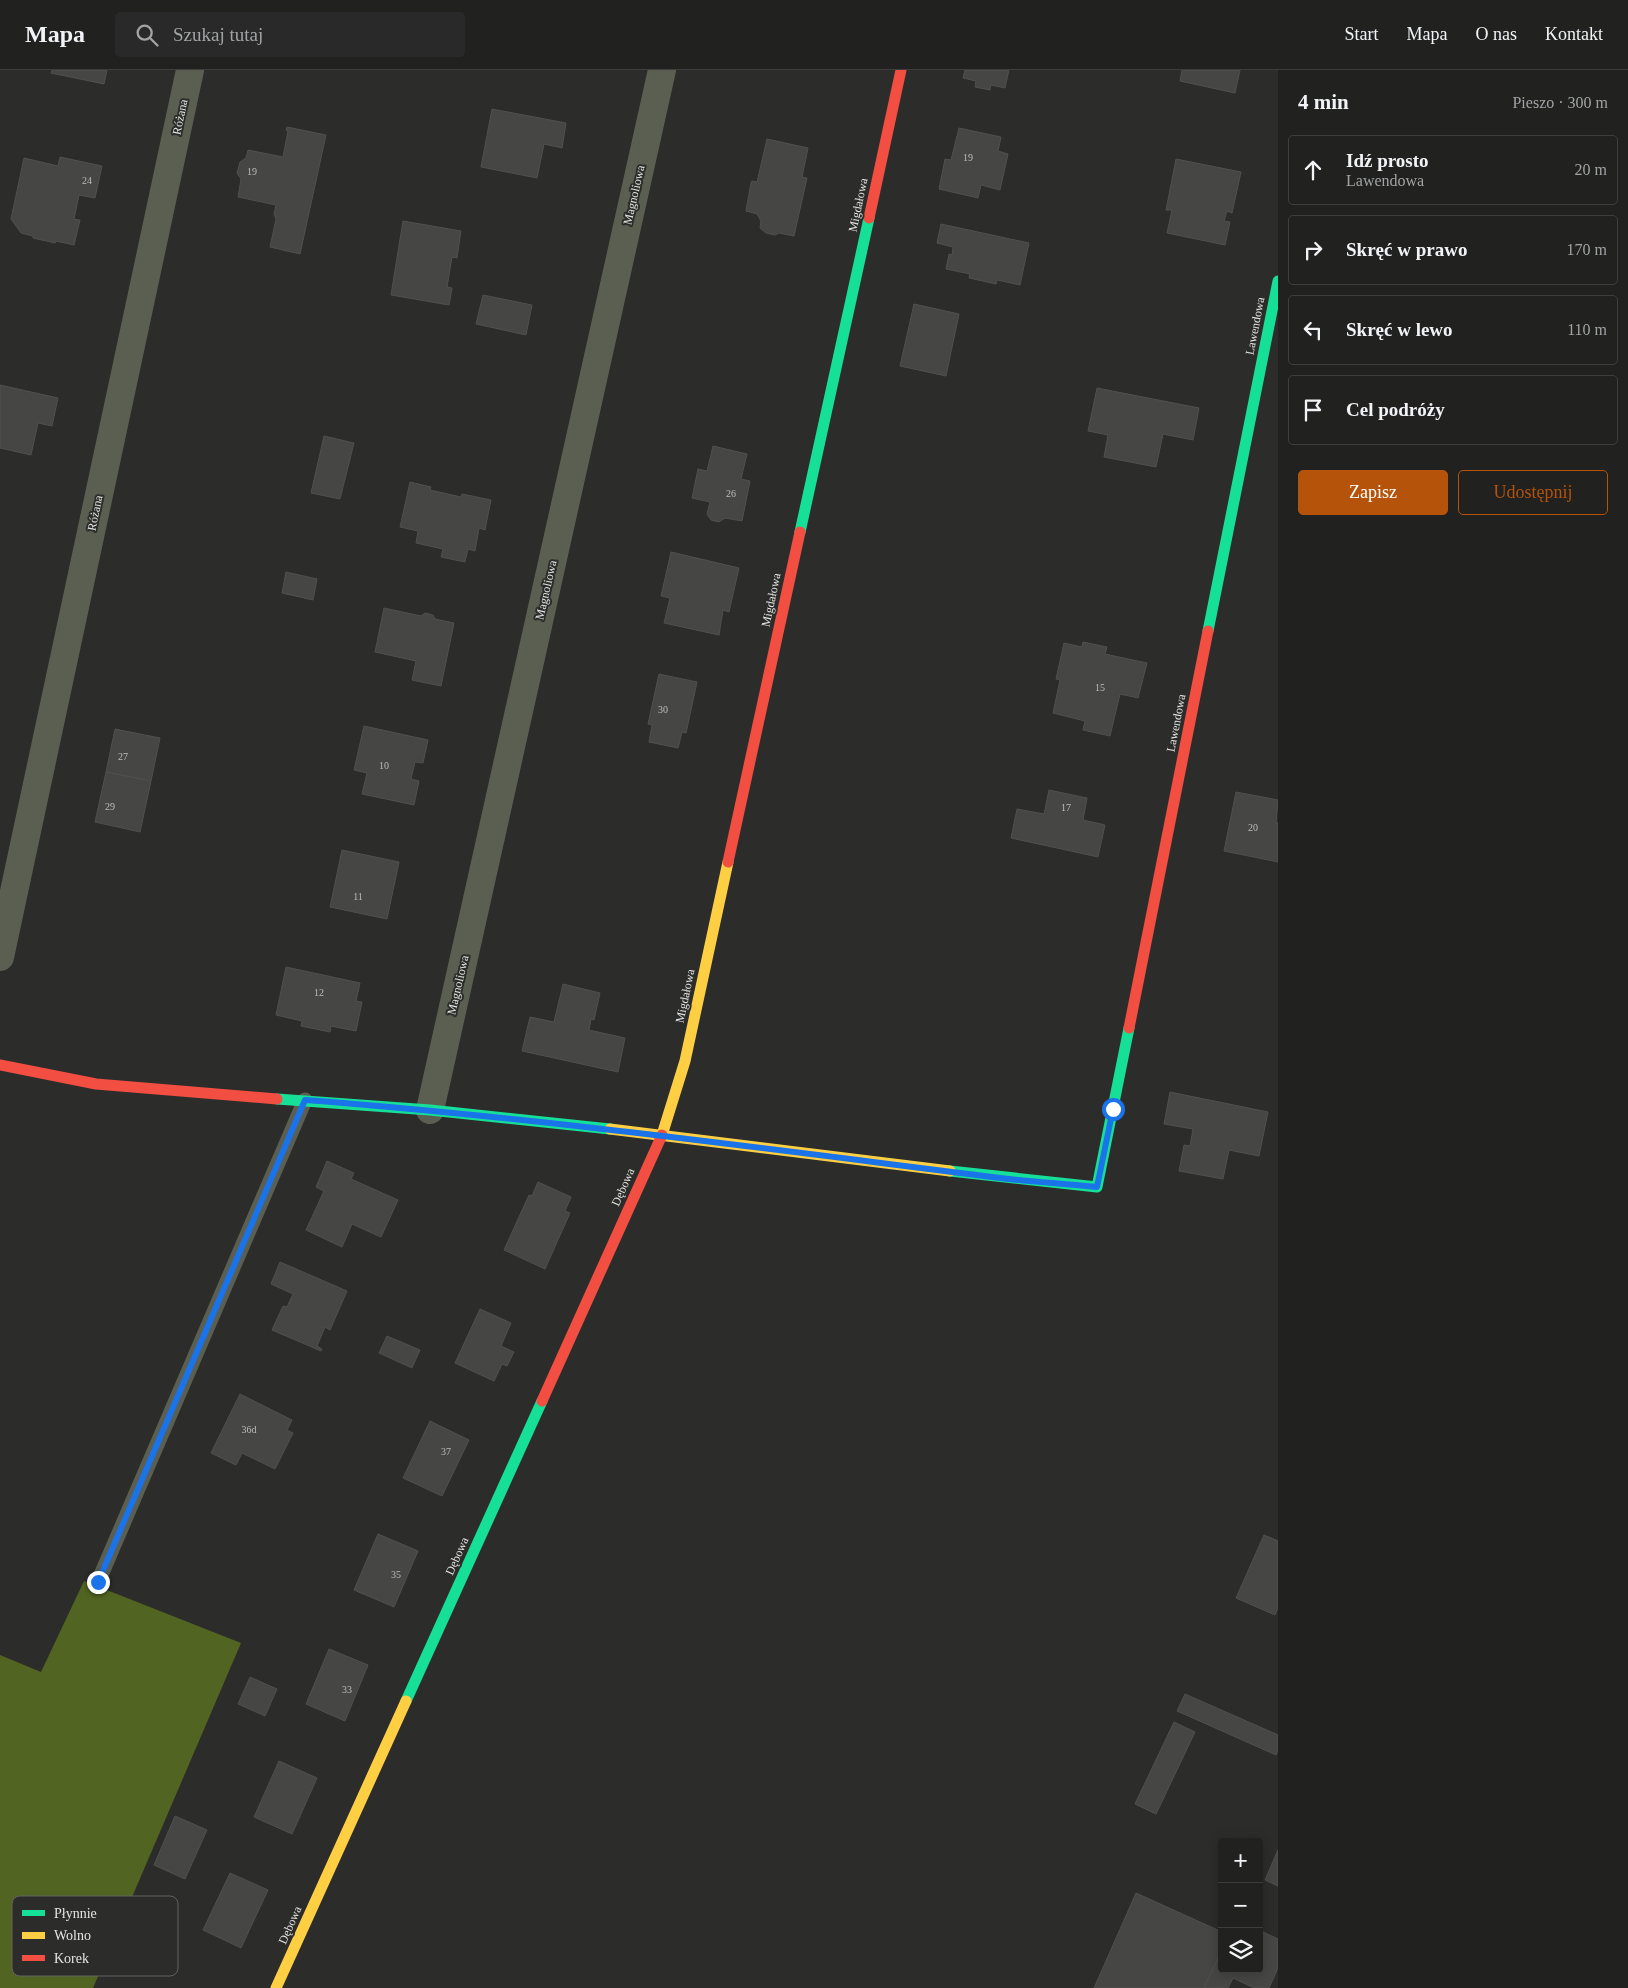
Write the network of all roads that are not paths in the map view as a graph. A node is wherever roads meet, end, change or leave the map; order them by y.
1 (190, 70) edge
2 (662, 70) edge
3 (901, 70) edge
4 (1278, 281) edge
5 (0, 957) edge
6 (0, 1065) edge
7 (305, 1100) junction
8 (430, 1110) junction
9 (662, 1135) junction
10 (98, 1582) dead end
11 (276, 1988) edge

1 - 5 street, Różana
2 - 8 street, Magnoliowa
3 - 9 street, Migdałowa
4 - 9 street, Lawendowa
6 - 7 street
7 - 8 street
7 - 10 lane
8 - 9 street
9 - 11 street, Dębowa

